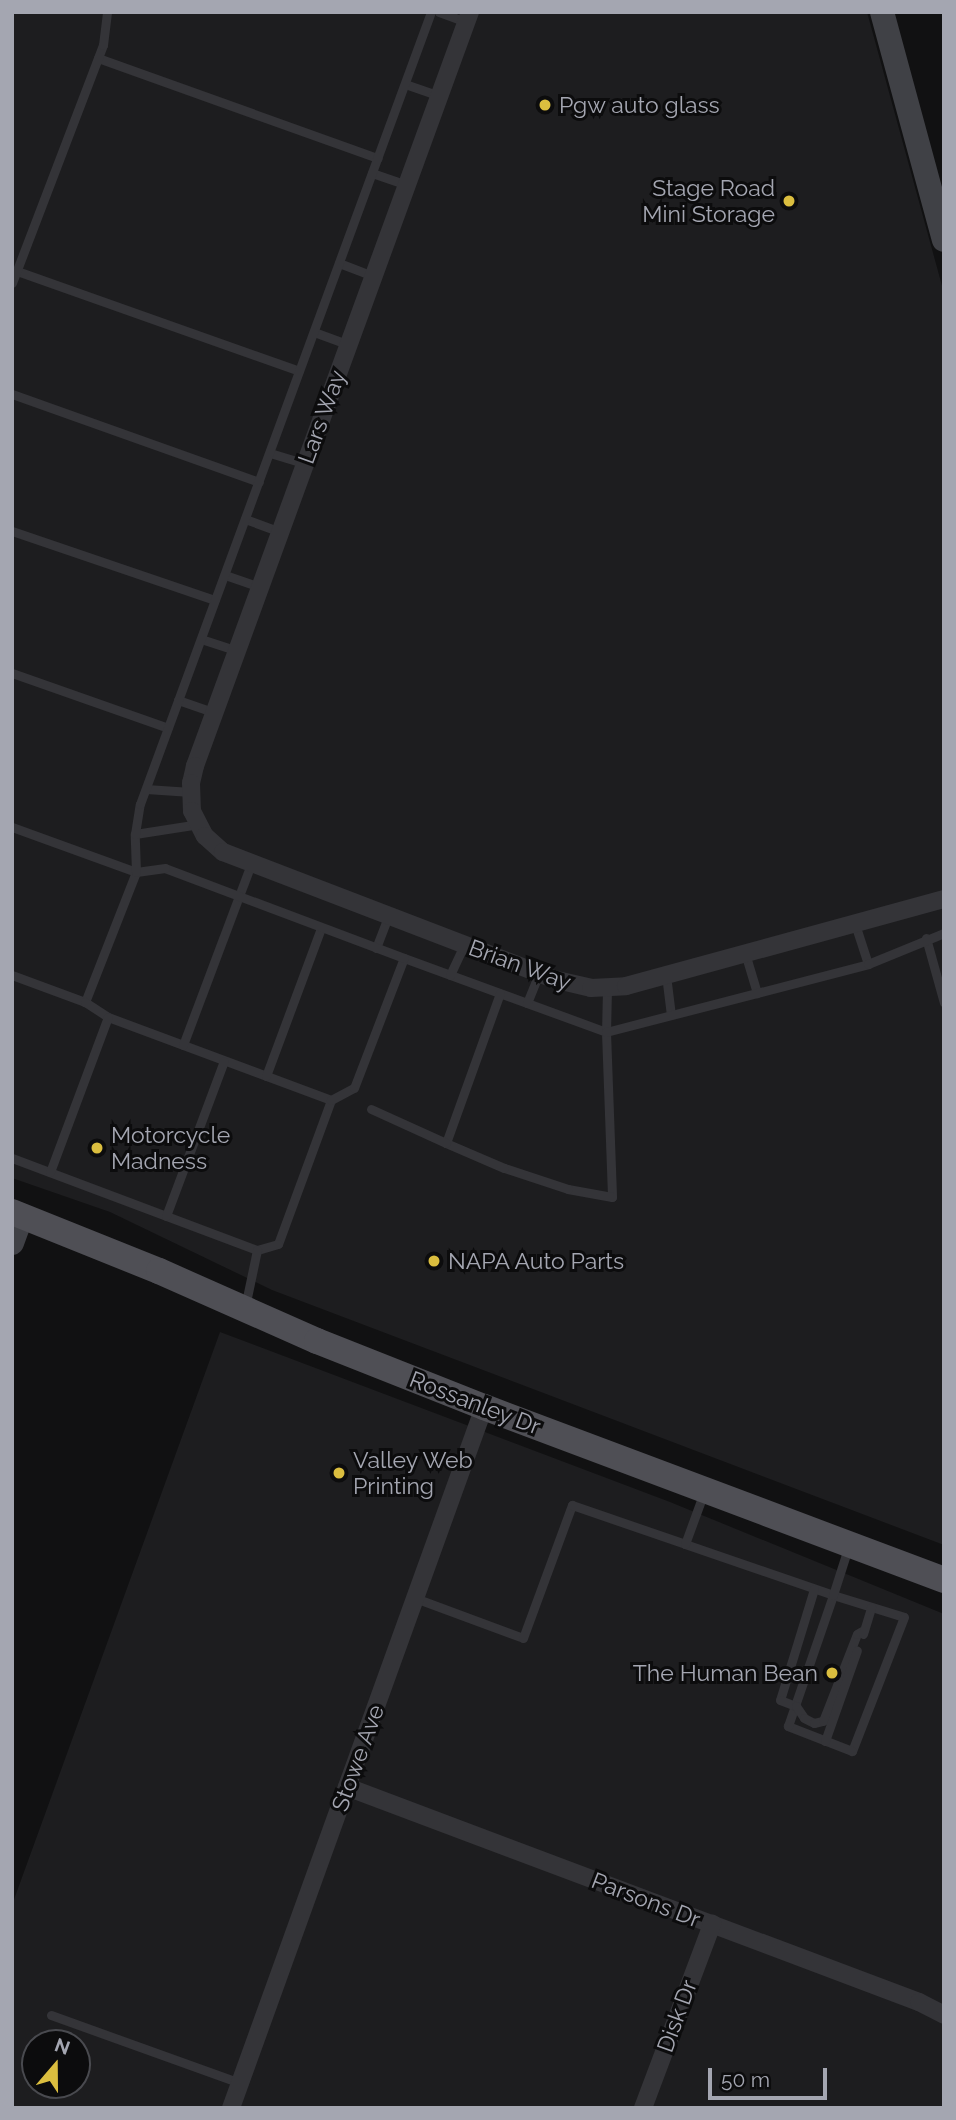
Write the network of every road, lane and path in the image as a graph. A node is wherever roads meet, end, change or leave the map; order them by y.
1 (107, 12) edge
2 (431, 12) edge
3 (439, 12) edge
4 (882, 12) edge
5 (468, 17) edge
6 (98, 58) junction
7 (405, 84) junction
8 (439, 96) junction
9 (378, 158) junction
10 (372, 173) junction
11 (407, 185) junction
12 (944, 240) edge
13 (339, 263) junction
14 (17, 271) junction
15 (373, 276) junction
16 (12, 283) edge
17 (314, 332) junction
18 (349, 345) junction
19 (299, 371) junction
20 (12, 394) edge
21 (270, 453) junction
22 (305, 464) junction
23 (259, 482) junction
24 (245, 519) junction
25 (12, 531) edge
26 (280, 532) junction
27 (225, 575) junction
28 (260, 587) junction
29 (215, 600) junction
30 (201, 639) junction
31 (237, 651) junction
32 (12, 673) edge
33 (178, 700) junction
34 (215, 713) junction
35 (168, 729) junction
36 (146, 789) junction
37 (191, 792) junction
38 (199, 824) junction
39 (12, 827) edge
40 (135, 834) junction
41 (251, 864) junction
42 (136, 872) junction
43 (238, 897) junction
44 (944, 899) edge
45 (388, 916) junction
46 (855, 924) junction
47 (321, 928) junction
48 (944, 933) edge
49 (926, 938) junction
50 (464, 945) junction
51 (376, 948) junction
52 (745, 953) junction
53 (404, 958) junction
54 (868, 964) junction
55 (540, 974) junction
56 (12, 975) edge
57 (450, 975) junction
58 (666, 975) junction
59 (607, 989) junction
60 (500, 993) junction
61 (757, 993) junction
62 (85, 1002) junction
63 (527, 1003) junction
64 (944, 1003) edge
65 (671, 1015) junction
66 (108, 1017) junction
67 (606, 1032) junction
68 (183, 1045) junction
69 (224, 1061) junction
70 (266, 1076) junction
71 (331, 1100) junction
72 (371, 1110) dead end
73 (446, 1143) junction
74 (12, 1158) edge
75 (50, 1172) junction
76 (17, 1214) edge
77 (166, 1216) junction
78 (12, 1243) edge
79 (257, 1250) junction
80 (244, 1309) junction
81 (484, 1407) junction
82 (704, 1490) junction
83 (685, 1544) junction
84 (849, 1546) junction
85 (944, 1580) edge
86 (814, 1589) junction
87 (833, 1595) junction
88 (415, 1598) junction
89 (871, 1607) junction
90 (864, 1630) junction
91 (796, 1706) junction
92 (825, 1741) junction
93 (347, 1787) junction
94 (712, 1924) junction
95 (51, 2015) dead end
96 (944, 2015) edge
97 (240, 2083) junction
98 (231, 2108) edge
99 (643, 2108) edge

1 - 6 lane
2 - 7 lane
3 - 5 lane
4 - 12 main road
5 - 8 street, Lars Way
6 - 9 lane
6 - 14 lane
7 - 8 lane
7 - 9 lane
8 - 11 street, Lars Way
9 - 10 lane
10 - 11 lane
10 - 13 lane
11 - 15 street, Lars Way
13 - 15 lane
13 - 17 lane
14 - 16 lane
14 - 19 lane
15 - 18 street, Lars Way
17 - 18 lane
17 - 19 lane
18 - 22 street, Lars Way
19 - 21 lane
20 - 23 lane
21 - 22 lane
21 - 23 lane
22 - 26 street, Lars Way
23 - 24 lane
24 - 26 lane
24 - 27 lane
25 - 29 lane
26 - 28 street, Lars Way
27 - 28 lane
27 - 29 lane
28 - 31 street, Lars Way
29 - 30 lane
30 - 31 lane
30 - 33 lane
31 - 34 street, Lars Way
32 - 35 lane
33 - 34 lane
33 - 35 lane
34 - 37 street, Lars Way
35 - 36 lane
36 - 37 lane
36 - 40 lane
37 - 38 street, Lars Way
38 - 40 lane
38 - 41 street, Brian Way
39 - 42 lane
40 - 42 lane
41 - 43 lane
41 - 45 street, Brian Way
42 - 43 lane
42 - 62 lane
43 - 47 lane
43 - 68 lane
44 - 46 street, Brian Way
45 - 50 street, Brian Way
45 - 51 lane
46 - 52 street, Brian Way
46 - 54 lane
47 - 51 lane
47 - 70 lane
48 - 49 lane
49 - 54 lane
49 - 64 lane
50 - 55 street, Brian Way
50 - 57 lane
51 - 53 lane
52 - 58 street, Brian Way
52 - 61 lane
53 - 57 lane
53 - 71 lane
54 - 61 lane
55 - 59 street, Brian Way
55 - 63 lane
56 - 62 lane
57 - 60 lane
58 - 59 street, Brian Way
58 - 65 lane
59 - 67 lane
60 - 63 lane
60 - 73 lane
61 - 65 lane
62 - 66 lane
63 - 67 lane
65 - 67 lane
66 - 68 lane
66 - 75 lane
67 - 73 lane
68 - 69 lane
69 - 70 lane
69 - 77 lane
70 - 71 lane
71 - 79 lane
72 - 73 lane
74 - 75 lane
75 - 77 lane
76 - 78 main road
76 - 80 main road, Rossanley Dr
77 - 79 lane
79 - 80 lane
80 - 81 main road, Rossanley Dr
81 - 82 main road, Rossanley Dr
81 - 88 street, Stowe Ave
82 - 83 lane
82 - 84 main road, Rossanley Dr
83 - 86 lane
83 - 88 lane
84 - 85 main road, Rossanley Dr
84 - 87 lane
86 - 87 lane
86 - 91 lane
87 - 89 lane
87 - 91 lane
88 - 93 street, Stowe Ave
89 - 90 lane
89 - 92 lane
90 - 91 lane
90 - 92 lane
91 - 92 lane
93 - 94 street, Parsons Dr
93 - 97 street, Stowe Ave
94 - 96 street, Parsons Dr
94 - 99 street, Disk Dr
95 - 97 lane
97 - 98 street, Stowe Ave

